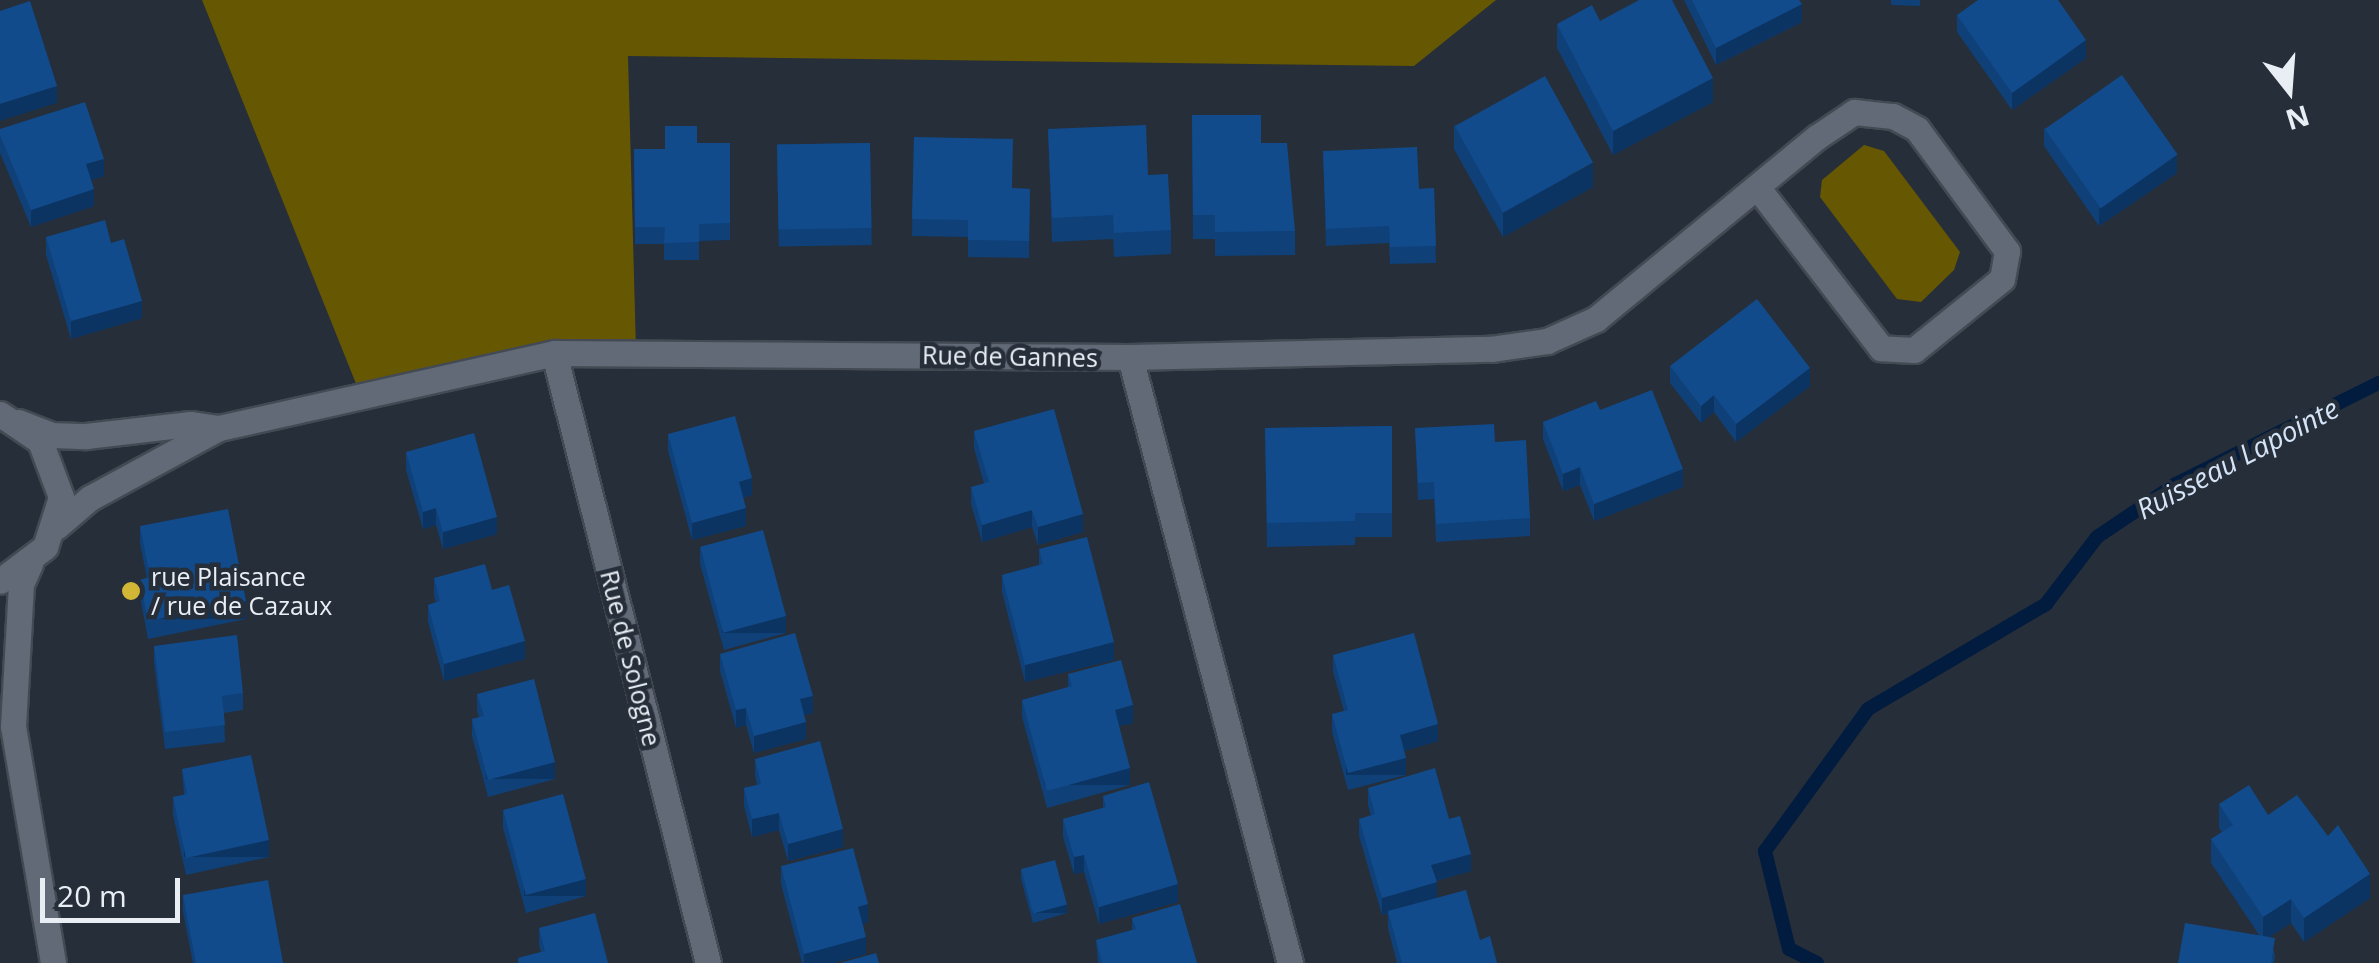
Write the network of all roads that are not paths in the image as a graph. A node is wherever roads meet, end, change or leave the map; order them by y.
1 (1758, 188) junction
2 (554, 352) junction
3 (1130, 358) junction
4 (4, 416) edge
5 (220, 428) junction
6 (56, 527) junction
7 (30, 564) junction
8 (0, 580) edge
9 (0, 695) edge
10 (13, 726) junction
11 (53, 963) edge
12 (708, 963) edge
13 (1290, 963) edge

1 - 1 street, Rue de Gannes
1 - 3 street, Rue de Gannes
2 - 3 street, Rue de Gannes
2 - 5 street, Rue de Gannes
2 - 12 street, Rue de Sologne
3 - 13 street
4 - 5 street, Rue de Gannes
4 - 6 street
5 - 6 street, Rue de Gannes
6 - 7 street, Rue de Gannes
7 - 8 street
7 - 10 street
9 - 10 street
10 - 11 street

